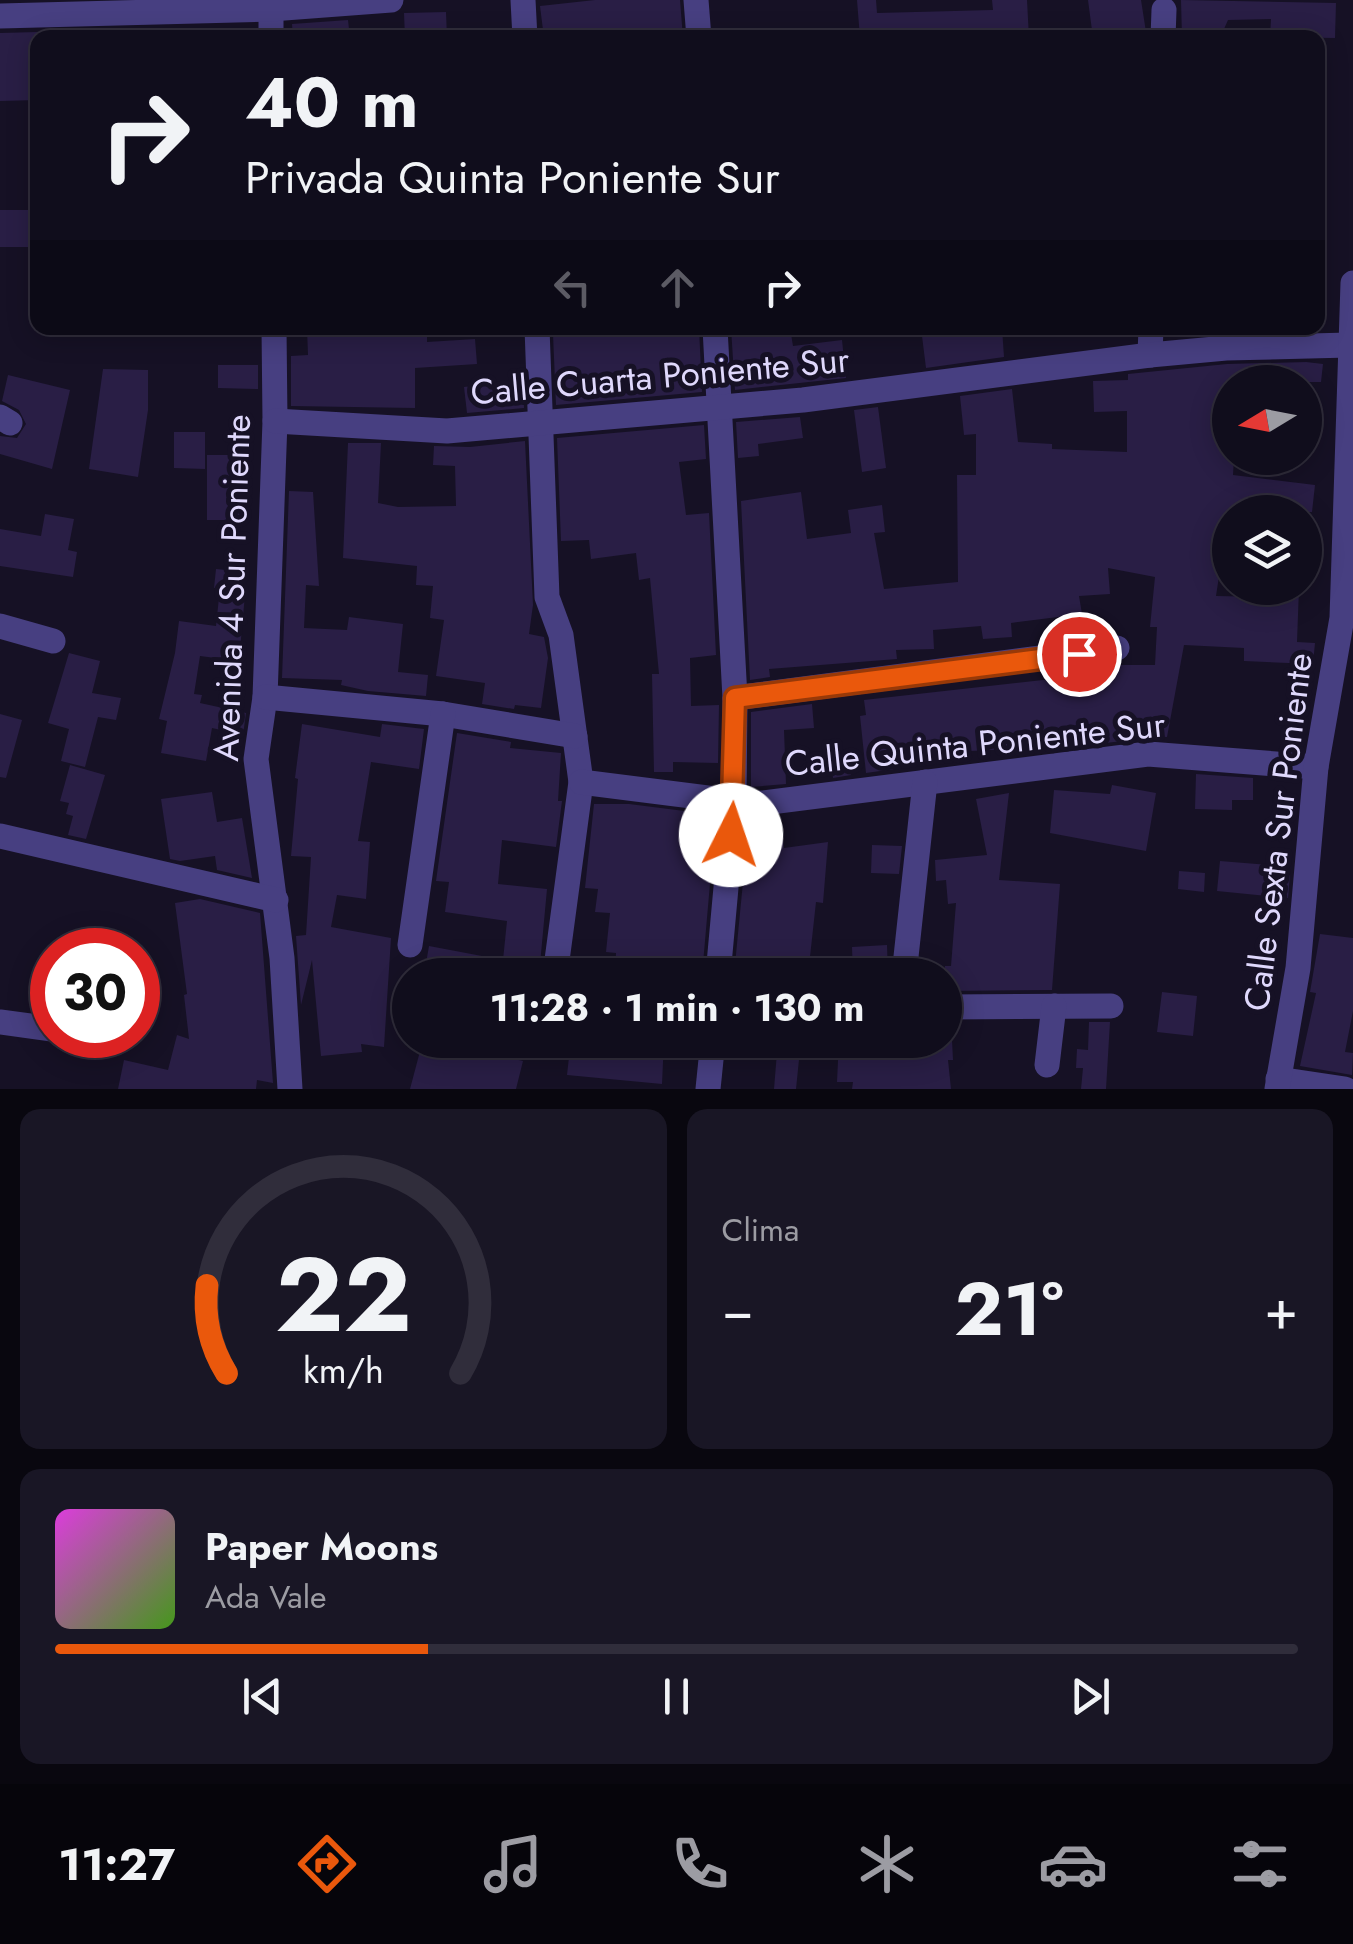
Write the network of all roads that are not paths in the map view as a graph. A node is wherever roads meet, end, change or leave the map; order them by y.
1 (391, 0) edge
2 (523, 0) edge
3 (696, 0) edge
4 (271, 4) edge
5 (1164, 10) dead end
6 (0, 16) edge
7 (272, 30) edge
8 (524, 30) edge
9 (699, 30) edge
10 (1163, 30) edge
11 (1353, 284) edge
12 (274, 335) edge
13 (538, 335) edge
14 (715, 335) edge
15 (1151, 335) edge
16 (1349, 346) junction
17 (1150, 354) junction
18 (717, 408) junction
19 (275, 421) junction
20 (542, 424) junction
21 (0, 626) edge
22 (53, 642) dead end
23 (1117, 648) dead end
24 (266, 697) junction
25 (735, 698) junction
26 (443, 714) junction
27 (575, 736) junction
28 (1316, 767) junction
29 (581, 782) junction
30 (925, 782) junction
31 (734, 800) junction
32 (0, 836) edge
33 (276, 900) junction
34 (410, 945) dead end
35 (557, 958) edge
36 (720, 958) edge
37 (906, 958) edge
38 (1054, 1006) junction
39 (1111, 1006) dead end
40 (962, 1008) edge
41 (0, 1022) edge
42 (30, 1025) edge
43 (711, 1058) edge
44 (1046, 1065) dead end
45 (1278, 1084) edge
46 (290, 1089) edge
47 (708, 1089) edge
48 (1345, 1089) edge

1 - 4 street
2 - 8 street
3 - 9 street
4 - 6 street
4 - 7 street
5 - 10 street
11 - 16 street, Calle Sexta Sur Poniente
12 - 19 street, Avenida 4 Sur Poniente
13 - 20 street
14 - 18 street
15 - 17 street
16 - 17 street, Calle Cuarta Poniente Sur
16 - 28 street, Calle Sexta Sur Poniente
17 - 18 street, Calle Cuarta Poniente Sur
18 - 20 street, Calle Cuarta Poniente Sur
18 - 25 street
19 - 20 street, Calle Cuarta Poniente Sur
19 - 24 street, Avenida 4 Sur Poniente
20 - 27 street
21 - 22 street
23 - 25 street
24 - 26 street
24 - 33 street, Avenida 4 Sur Poniente
25 - 31 street
26 - 27 street
26 - 34 street
27 - 29 street
28 - 30 street, Calle Quinta Poniente Sur
28 - 45 street, Calle Sexta Sur Poniente
29 - 31 street, Calle Quinta Poniente Sur
29 - 35 street
30 - 31 street, Calle Quinta Poniente Sur
30 - 37 street
31 - 36 street
32 - 33 street
33 - 46 street, Avenida 4 Sur Poniente
38 - 39 street
38 - 40 street
38 - 44 street
41 - 42 street
43 - 47 street
45 - 48 street

